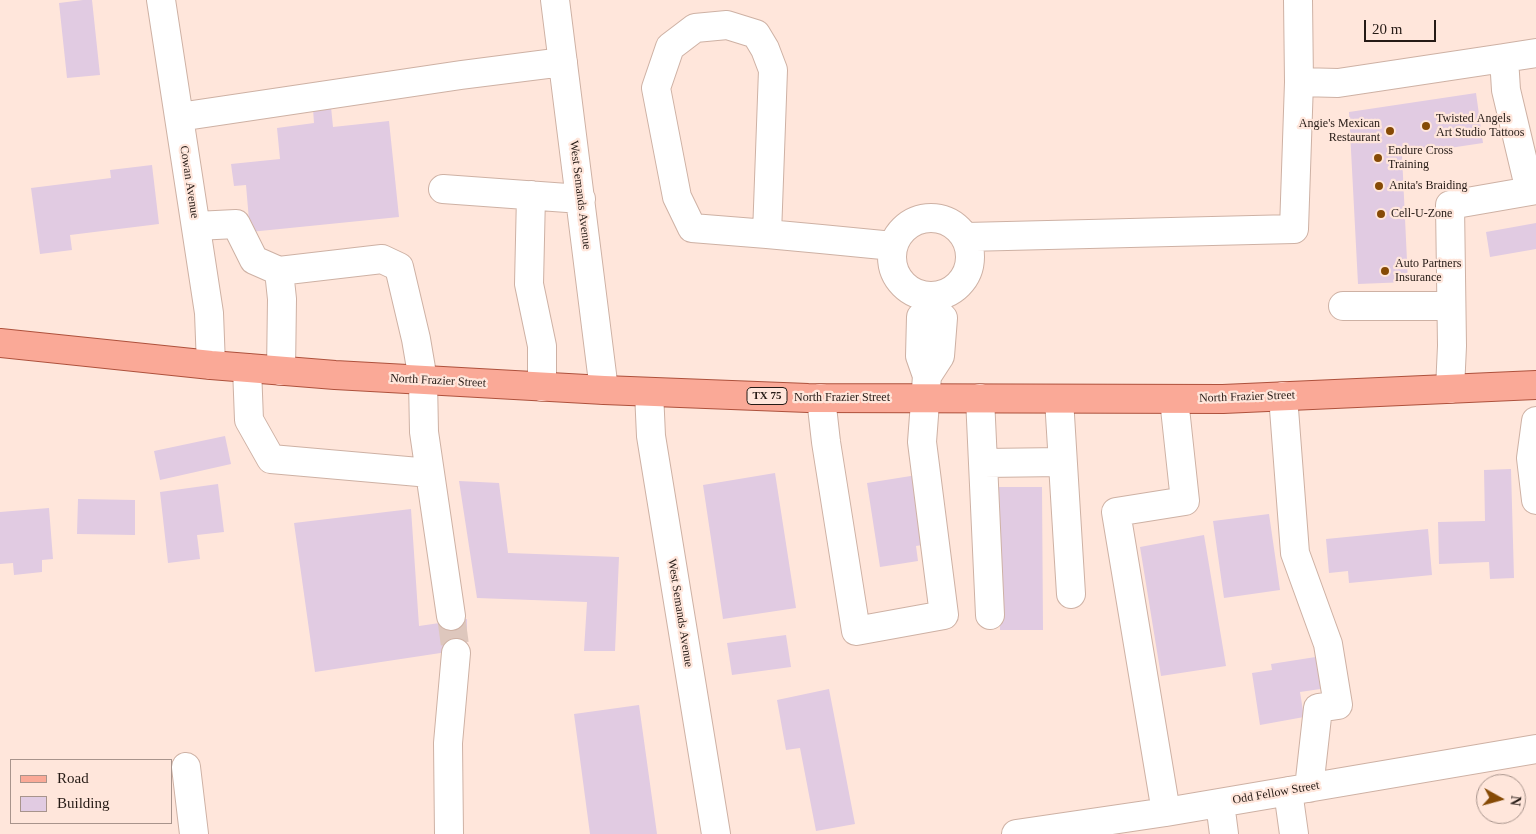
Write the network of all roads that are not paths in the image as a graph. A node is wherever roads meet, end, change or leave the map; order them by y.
1 (162, 0) edge
2 (556, 0) edge
3 (1298, 0) edge
4 (1536, 52) edge
5 (1504, 58) junction
6 (563, 62) junction
7 (1299, 82) junction
8 (179, 117) junction
9 (442, 189) dead end
10 (1533, 191) edge
11 (531, 195) junction
12 (581, 199) junction
13 (196, 226) junction
14 (767, 234) junction
15 (966, 237) junction
16 (893, 246) junction
17 (279, 271) junction
18 (934, 303) junction
19 (1343, 306) dead end
20 (1451, 306) junction
21 (0, 343) edge
22 (211, 365) junction
23 (247, 368) junction
24 (281, 371) junction
25 (423, 380) junction
26 (1536, 385) edge
27 (542, 387) junction
28 (926, 387) junction
29 (1450, 389) junction
30 (604, 390) junction
31 (649, 392) junction
32 (1283, 396) junction
33 (821, 398) junction
34 (980, 398) junction
35 (1059, 398) junction
36 (1174, 399) junction
37 (1536, 422) edge
38 (1062, 462) junction
39 (984, 463) junction
40 (430, 472) junction
41 (1535, 490) edge
42 (1071, 594) dead end
43 (451, 616) tunnel mouth
44 (990, 616) dead end
45 (456, 653) tunnel mouth
46 (1536, 749) edge
47 (186, 767) dead end
48 (1298, 790) junction
49 (1220, 803) junction
50 (1158, 820) edge
51 (194, 834) edge
52 (450, 834) edge
53 (716, 834) edge
54 (1016, 834) edge
55 (1224, 834) edge
56 (1294, 834) edge

1 - 8 street, Cowan Avenue
2 - 6 street, West Semands Avenue
3 - 7 street
4 - 5 street
5 - 7 street
5 - 10 street
6 - 8 street
6 - 12 street, West Semands Avenue
7 - 15 street
8 - 13 street, Cowan Avenue
9 - 11 street
10 - 20 street
11 - 12 street
11 - 27 street
12 - 30 street, West Semands Avenue
13 - 17 street
13 - 22 street, Cowan Avenue
14 - 14 street
14 - 16 street
15 - 16 street
15 - 18 street
16 - 18 street
17 - 24 street
17 - 25 street
18 - 28 street
19 - 20 street
20 - 29 street
21 - 22 main road, North Frazier Street / TX 75
22 - 23 main road, North Frazier Street / TX 75
23 - 24 main road, North Frazier Street / TX 75
23 - 40 street
24 - 25 main road, North Frazier Street / TX 75
25 - 27 main road, North Frazier Street / TX 75
25 - 40 street
26 - 29 main road, North Frazier Street / TX 75
27 - 30 main road, North Frazier Street / TX 75
28 - 33 main road, North Frazier Street / TX 75
28 - 33 street
28 - 34 main road, North Frazier Street / TX 75
29 - 32 main road, North Frazier Street / TX 75
30 - 31 main road, North Frazier Street / TX 75
31 - 33 main road, North Frazier Street / TX 75
31 - 53 street, West Semands Avenue
32 - 36 main road, North Frazier Street / TX 75
32 - 48 street
34 - 35 main road, North Frazier Street / TX 75
34 - 39 street
35 - 36 main road, North Frazier Street / TX 75
35 - 38 street
36 - 50 street
37 - 41 street
38 - 39 street
38 - 42 street
39 - 44 street
40 - 43 street
45 - 52 street
46 - 48 street, Odd Fellow Street
47 - 51 street
48 - 49 street, Odd Fellow Street
48 - 56 street
49 - 50 street, Odd Fellow Street
49 - 55 street
50 - 54 street, Odd Fellow Street

